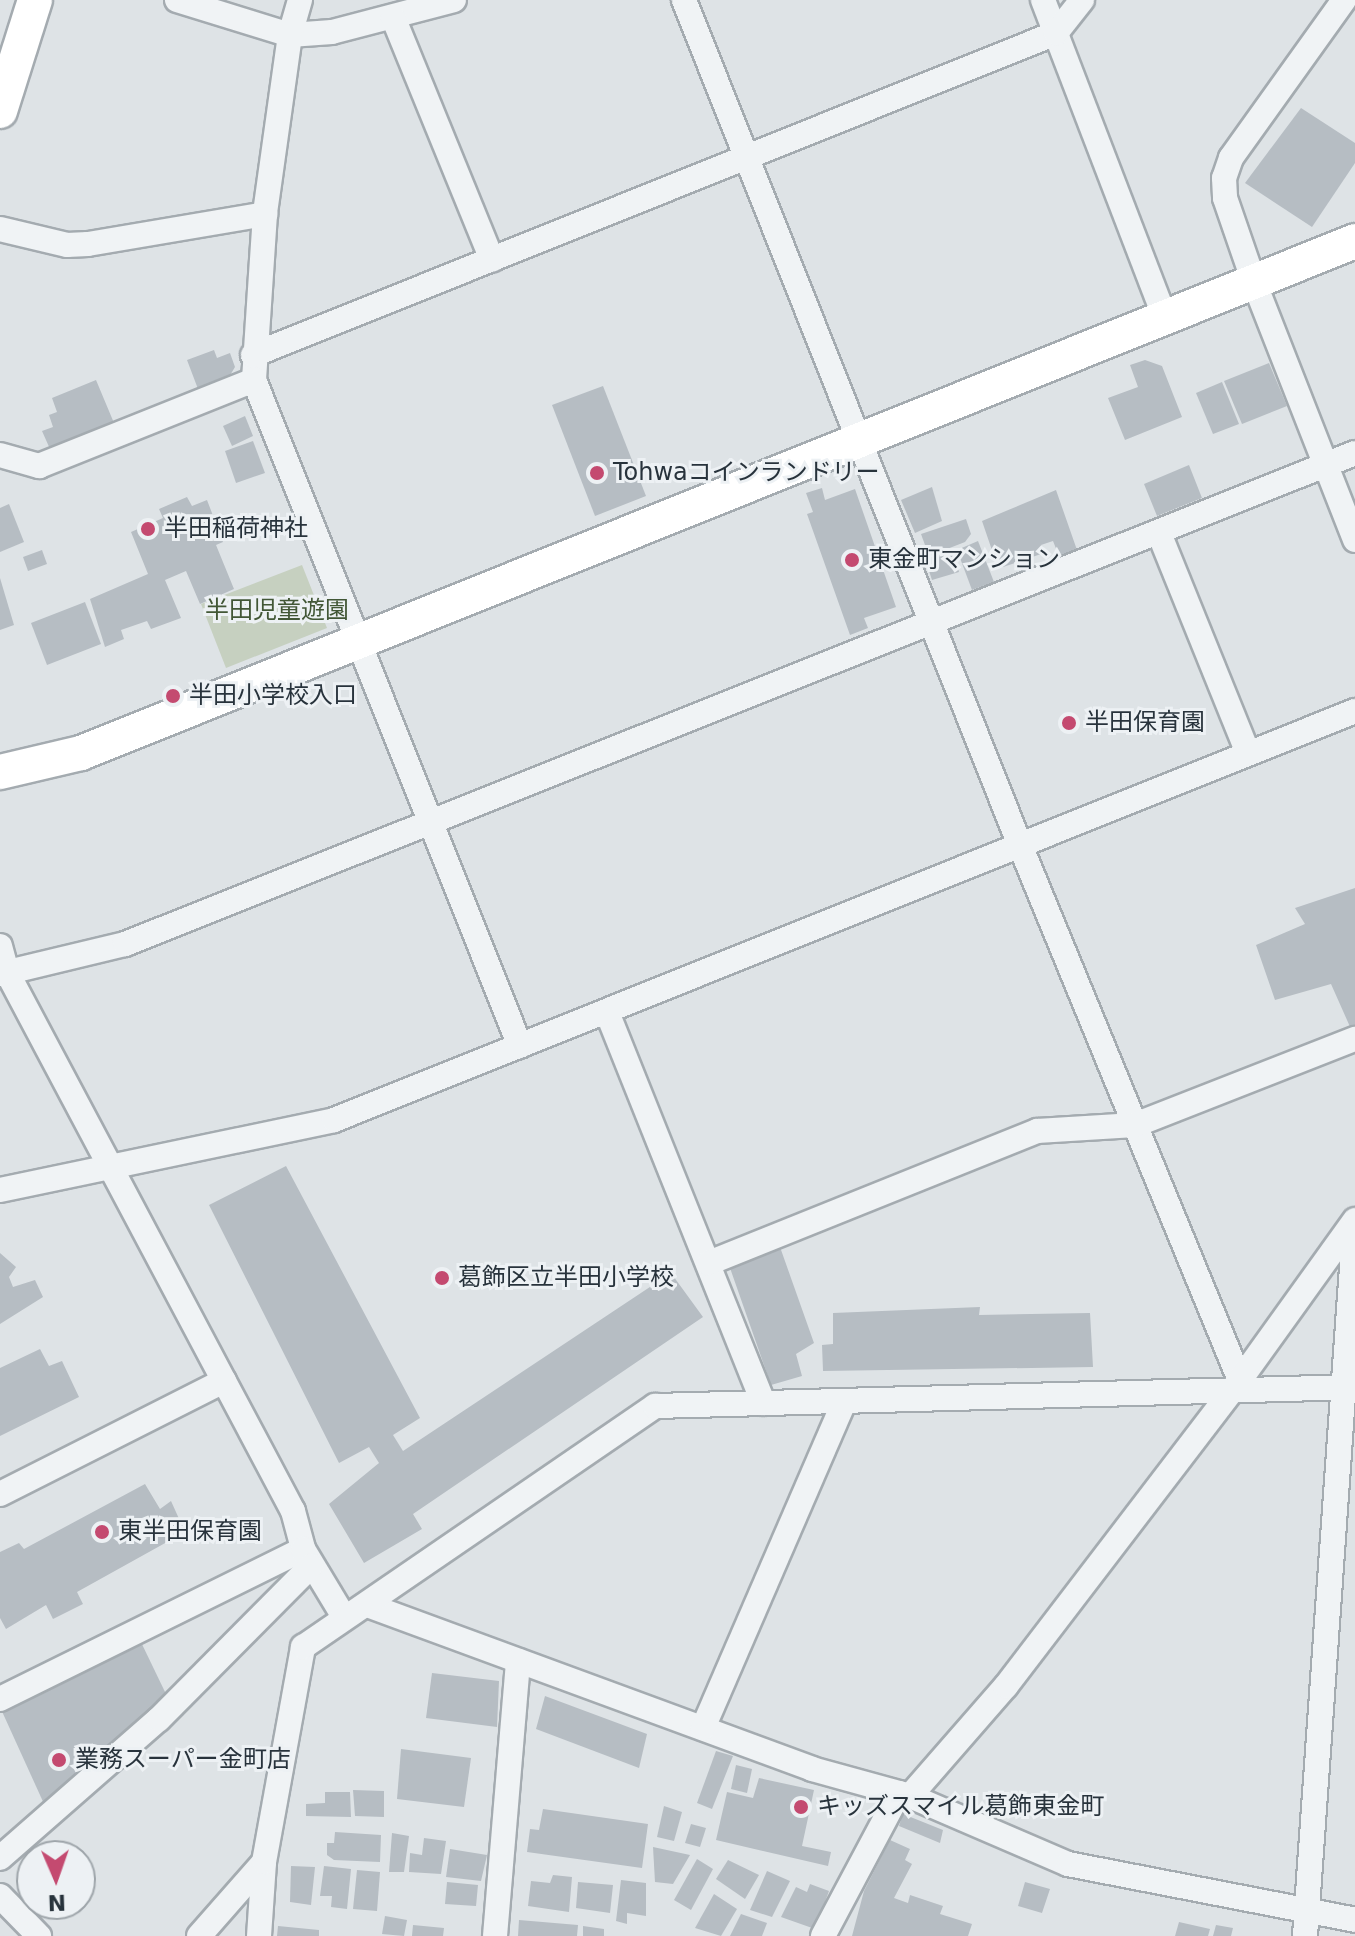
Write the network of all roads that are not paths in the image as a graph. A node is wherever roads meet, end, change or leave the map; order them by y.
1 (35, 0) edge
2 (177, 0) edge
3 (300, 0) edge
4 (454, 0) edge
5 (684, 0) edge
6 (1043, 0) edge
7 (1082, 0) edge
8 (1344, 0) edge
9 (393, 17) junction
10 (1056, 33) junction
11 (290, 35) junction
12 (0, 111) edge
13 (747, 158) junction
14 (265, 214) junction
15 (0, 229) edge
16 (1355, 241) edge
17 (492, 260) junction
18 (1254, 282) junction
19 (1165, 317) junction
20 (253, 367) junction
21 (861, 440) junction
22 (1355, 453) edge
23 (0, 455) edge
24 (1325, 465) junction
25 (1159, 533) junction
26 (1355, 540) edge
27 (932, 623) junction
28 (359, 642) junction
29 (1355, 711) edge
30 (1248, 753) junction
31 (0, 772) edge
32 (431, 823) junction
33 (1020, 845) junction
34 (0, 946) edge
35 (3, 973) edge
36 (607, 1012) junction
37 (1355, 1039) edge
38 (520, 1046) junction
39 (1135, 1125) junction
40 (108, 1164) junction
41 (0, 1190) edge
42 (1355, 1222) edge
43 (709, 1263) junction
44 (224, 1381) junction
45 (1237, 1385) junction
46 (1348, 1387) edge
47 (844, 1402) junction
48 (763, 1403) junction
49 (0, 1494) edge
50 (307, 1557) junction
51 (367, 1605) junction
52 (344, 1617) junction
53 (518, 1661) junction
54 (0, 1699) edge
55 (703, 1728) junction
56 (904, 1795) junction
57 (0, 1858) edge
58 (264, 1862) junction
59 (0, 1896) edge
60 (1307, 1909) junction
61 (1355, 1920) edge
62 (39, 1936) edge
63 (199, 1936) edge
64 (259, 1936) edge
65 (495, 1936) edge
66 (823, 1936) edge
67 (1305, 1936) edge

1 - 12 street
2 - 11 street
3 - 11 street
4 - 9 street
5 - 13 street
6 - 10 street
7 - 10 street
8 - 18 street
9 - 11 street
9 - 17 street
10 - 13 street
10 - 19 street
11 - 14 street
13 - 17 street
13 - 21 street
14 - 15 street
14 - 20 street
16 - 18 street
17 - 20 street
18 - 19 street
18 - 24 street
19 - 21 street
20 - 23 street
20 - 28 street
21 - 27 street
21 - 28 street
22 - 24 street
24 - 25 street
24 - 26 street
25 - 27 street
25 - 30 street
27 - 32 street
27 - 33 street
28 - 31 street
28 - 32 street
29 - 30 street
30 - 33 street
32 - 35 street
32 - 38 street
33 - 36 street
33 - 39 street
34 - 35 street
35 - 40 street
36 - 38 street
36 - 43 street
37 - 39 street
38 - 40 street
39 - 43 street
39 - 45 street
40 - 41 street
40 - 44 street
42 - 45 street
42 - 46 street
43 - 48 street
44 - 49 street
44 - 50 street
45 - 46 street
45 - 47 street
45 - 56 street
46 - 60 street
47 - 48 street
47 - 55 street
48 - 51 street
50 - 52 street
50 - 54 street
50 - 57 street
51 - 52 street
51 - 53 street
52 - 58 street
53 - 55 street
53 - 65 street
55 - 56 street
56 - 60 street
56 - 66 street
58 - 63 street
58 - 64 street
59 - 62 street
60 - 61 street
60 - 67 street

